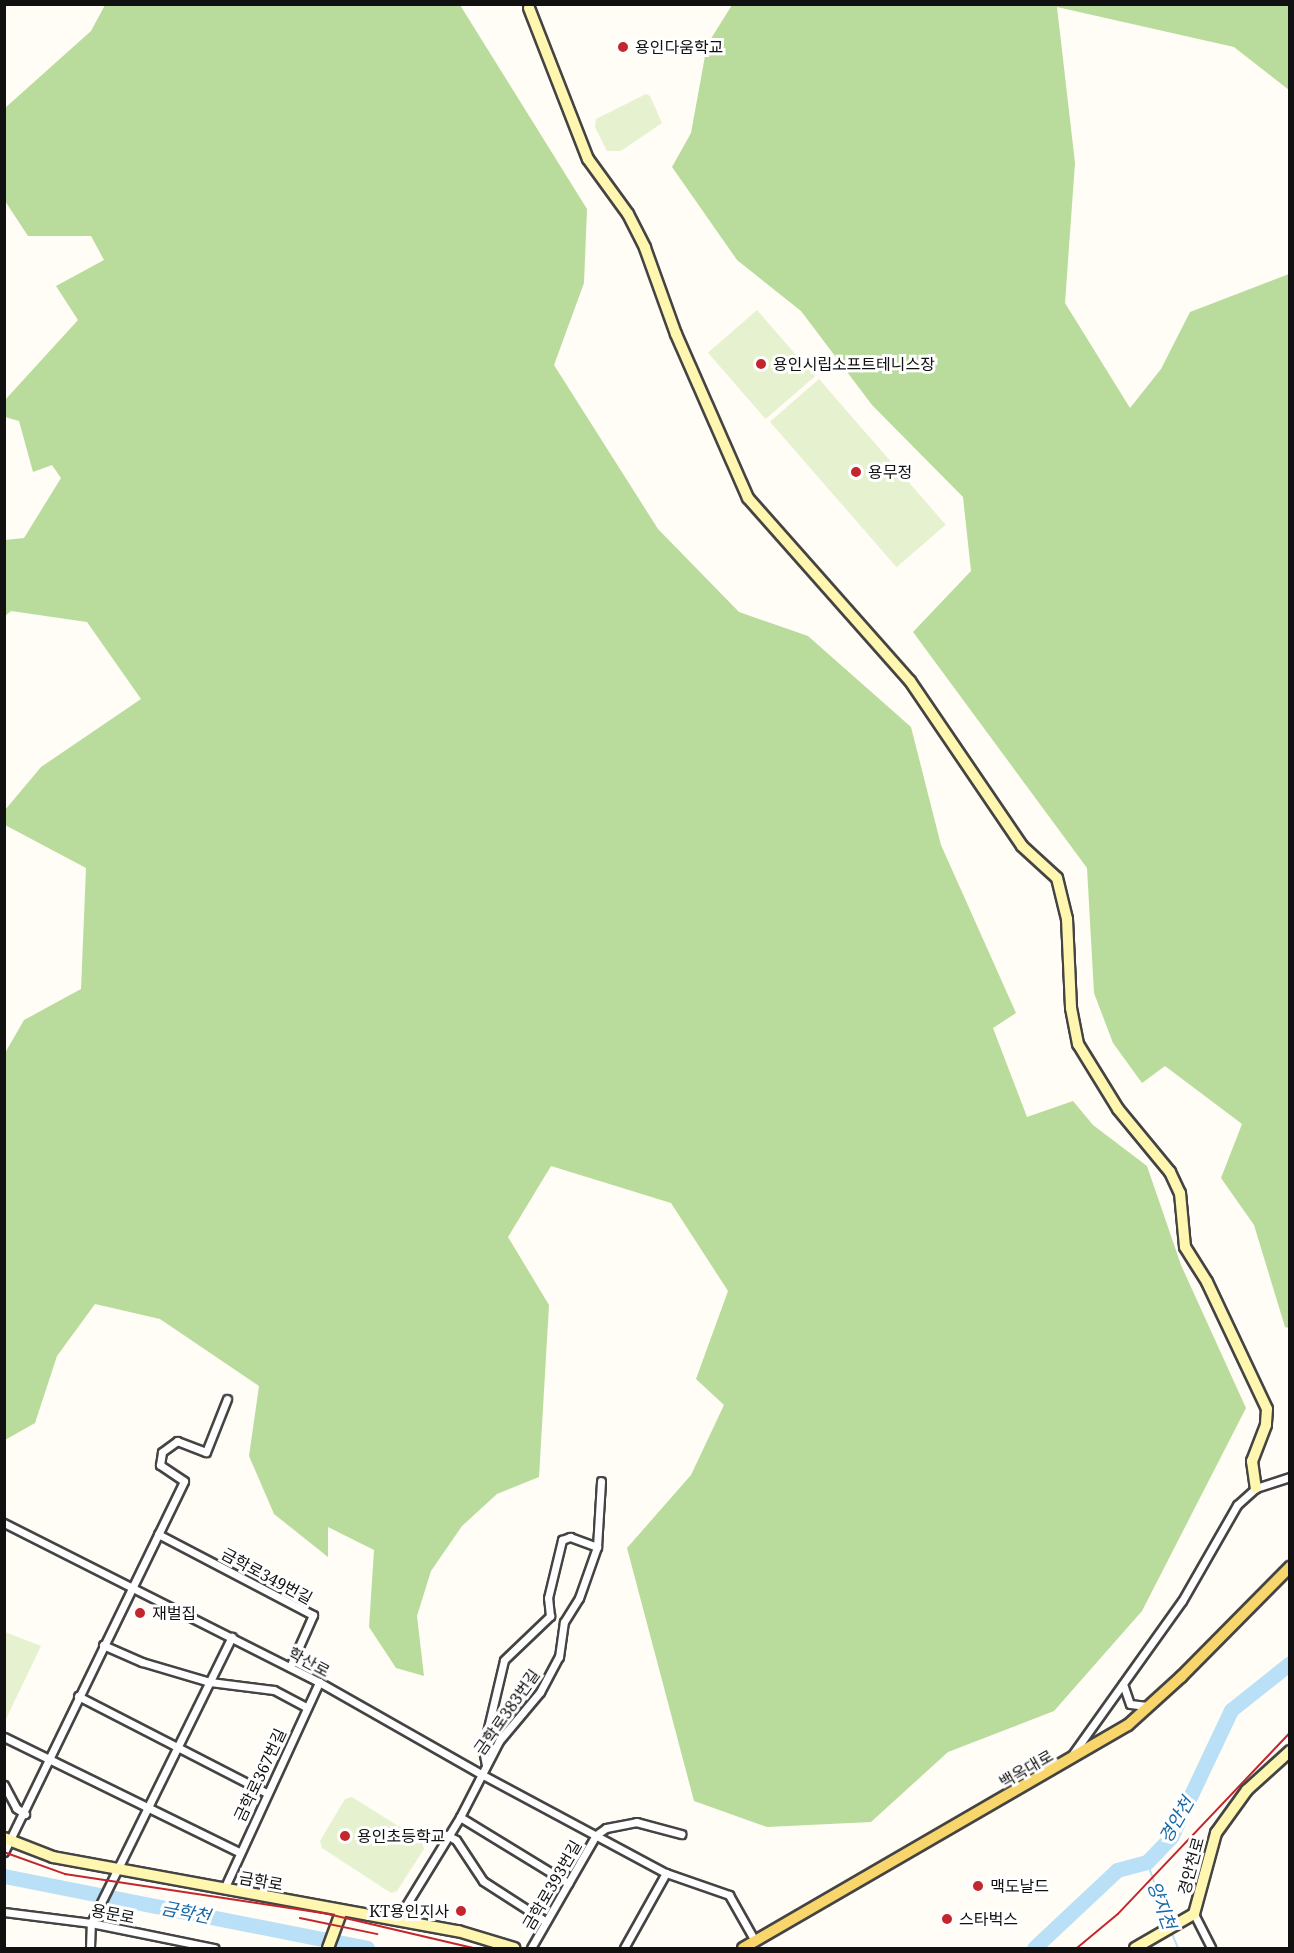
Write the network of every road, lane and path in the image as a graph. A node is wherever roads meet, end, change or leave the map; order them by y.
1 (529, 8) dead end
2 (227, 1399) dead end
3 (1290, 1477) edge
4 (602, 1481) dead end
5 (1256, 1488) junction
6 (4, 1523) edge
7 (158, 1534) junction
8 (597, 1547) junction
9 (1290, 1567) edge
10 (132, 1585) junction
11 (550, 1616) junction
12 (564, 1622) junction
13 (232, 1637) junction
14 (103, 1645) junction
15 (290, 1667) junction
16 (210, 1682) junction
17 (319, 1682) junction
18 (1123, 1684) junction
19 (78, 1696) junction
20 (1151, 1704) junction
21 (306, 1707) junction
22 (4, 1737) edge
23 (178, 1747) junction
24 (1290, 1750) edge
25 (48, 1757) junction
26 (486, 1765) junction
27 (1062, 1766) junction
28 (481, 1774) junction
29 (4, 1785) edge
30 (266, 1792) junction
31 (148, 1807) junction
32 (25, 1814) junction
33 (460, 1817) junction
34 (681, 1834) dead end
35 (447, 1835) junction
36 (596, 1835) junction
37 (7, 1844) edge
38 (239, 1852) junction
39 (118, 1871) junction
40 (666, 1873) junction
41 (568, 1883) junction
42 (226, 1885) junction
43 (341, 1911) junction
44 (4, 1912) edge
45 (1190, 1916) junction
46 (397, 1920) junction
47 (545, 1921) junction
48 (91, 1923) junction
49 (755, 1941) junction
50 (497, 1945) edge
51 (90, 1948) edge
52 (214, 1948) edge
53 (328, 1948) edge
54 (514, 1948) edge
55 (531, 1948) edge
56 (624, 1948) edge
57 (743, 1948) edge
58 (1135, 1948) edge
59 (1211, 1948) edge

1 - 5 street
2 - 7 street
3 - 5 street
4 - 8 street, 금학로383번길
5 - 18 street
6 - 10 street, 학산로
7 - 10 street
7 - 15 street, 금학로349번길
8 - 11 street
8 - 12 street, 금학로383번길
9 - 20 main road, 백옥대로
10 - 13 street, 학산로
10 - 14 street
11 - 12 street
11 - 26 street
12 - 26 street, 금학로383번길
13 - 15 street, 학산로
13 - 16 street
14 - 16 street
14 - 19 street
15 - 17 street, 학산로
16 - 21 street
16 - 23 street
17 - 21 street, 금학로367번길
17 - 28 street, 학산로
18 - 20 street
18 - 27 street
19 - 23 street
19 - 25 street
20 - 27 main road, 백옥대로
21 - 30 street, 금학로367번길
22 - 25 street
23 - 30 street
23 - 31 street
24 - 45 street, 경안천로
25 - 31 street
25 - 32 street
26 - 28 street, 금학로383번길
27 - 49 main road, 백옥대로
28 - 33 street, 금학로383번길
28 - 36 street, 학산로
29 - 32 street
30 - 38 street, 금학로367번길
31 - 38 street
31 - 39 street
32 - 37 street
33 - 35 street, 금학로383번길
33 - 41 street
34 - 36 street
35 - 46 street, 금학로383번길
35 - 47 street
36 - 40 street, 학산로
36 - 41 street, 금학로393번길
37 - 39 street, 금학로
38 - 42 street, 금학로367번길
39 - 42 street, 금학로
39 - 48 street
40 - 49 street, 학산로
40 - 56 street
41 - 47 street, 금학로393번길
42 - 43 street, 금학로
43 - 46 street, 금학로
43 - 53 street
44 - 48 street, 용문로
45 - 58 street, 경안천로
45 - 59 street
46 - 50 street, 금학로
47 - 55 street, 금학로393번길
48 - 51 street
48 - 52 street, 용문로
49 - 57 main road, 백옥대로
50 - 54 street, 금학로

